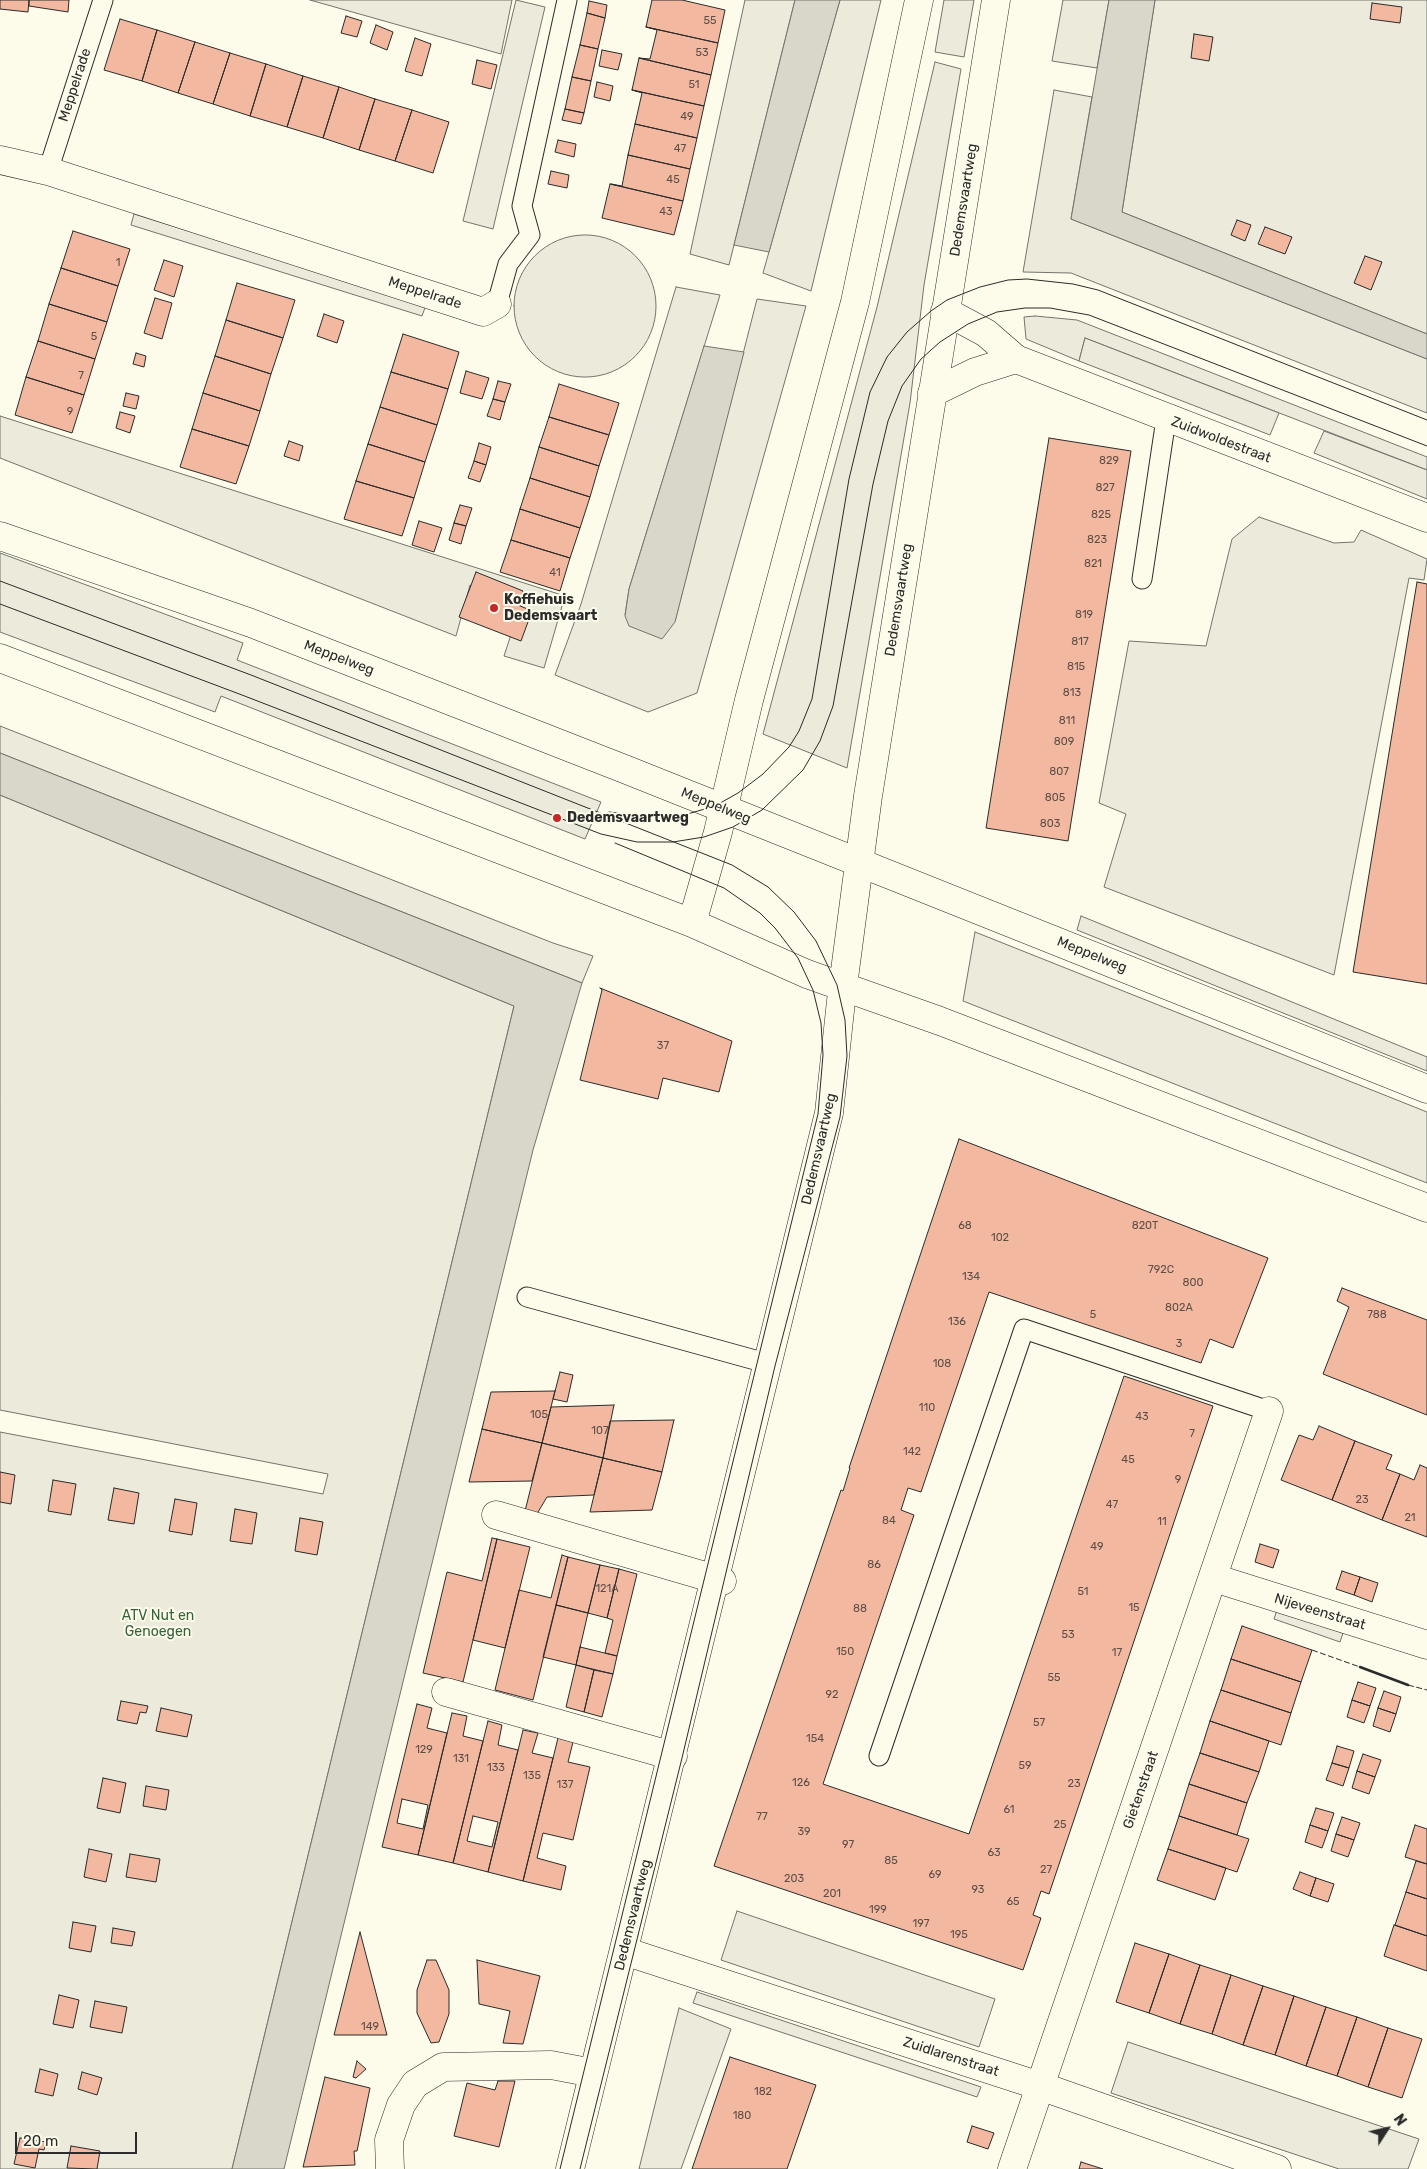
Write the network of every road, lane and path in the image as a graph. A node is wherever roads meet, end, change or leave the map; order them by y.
1 (103, 0) edge
2 (566, 0) edge
3 (919, 0) edge
4 (996, 0) edge
5 (2, 168) edge
6 (48, 171) junction
7 (497, 304) joint
8 (945, 311) junction
9 (1016, 359) junction
10 (932, 393) junction
11 (1166, 419) junction
12 (1427, 518) edge
13 (0, 536) edge
14 (1142, 579) dead end
15 (0, 658) edge
16 (724, 808) junction
17 (859, 862) junction
18 (692, 923) junction
19 (844, 988) junction
20 (1427, 1089) edge
21 (1427, 1208) edge
22 (527, 1297) dead end
23 (766, 1363) junction
24 (1269, 1411) joint
25 (496, 1515) dead end
26 (1214, 1578) junction
27 (718, 1580) junction
28 (1427, 1645) edge
29 (446, 1692) dead end
30 (673, 1756) junction
31 (879, 1756) dead end
32 (624, 1951) junction
33 (593, 2073) junction
34 (1040, 2086) junction
35 (390, 2169) edge
36 (570, 2169) edge
37 (1012, 2169) edge
38 (1277, 2169) edge

1 - 6 lane, Meppelrade
2 - 7 lane, Meppelrade
3 - 16 main road
4 - 8 main road, Dedemsvaartweg
5 - 6 main road, Meppelrade
6 - 7 main road, Meppelrade
8 - 9 main road, Zuidwoldestraat
8 - 10 main road, Dedemsvaartweg
9 - 10 main road
9 - 11 main road, Zuidwoldestraat
10 - 17 main road, Dedemsvaartweg
11 - 12 main road, Zuidwoldestraat
11 - 14 lane
13 - 16 main road, Meppelweg
15 - 18 main road
16 - 17 main road, Meppelweg
16 - 18 main road
17 - 19 main road, Dedemsvaartweg
17 - 20 main road, Meppelweg
18 - 19 main road
19 - 21 main road
19 - 23 main road, Dedemsvaartweg
22 - 23 lane
23 - 27 main road, Dedemsvaartweg
24 - 26 main road, Gietenstraat
24 - 31 lane
25 - 27 main road
26 - 28 main road, Nijeveenstraat
26 - 34 main road, Gietenstraat
27 - 30 main road, Dedemsvaartweg
29 - 30 main road
30 - 32 main road, Dedemsvaartweg
32 - 33 main road, Dedemsvaartweg
32 - 34 main road, Zuidlarenstraat
33 - 35 main road
33 - 36 main road, Dedemsvaartweg
34 - 37 main road, Gietenstraat
34 - 38 main road, Zuidlarenstraat

